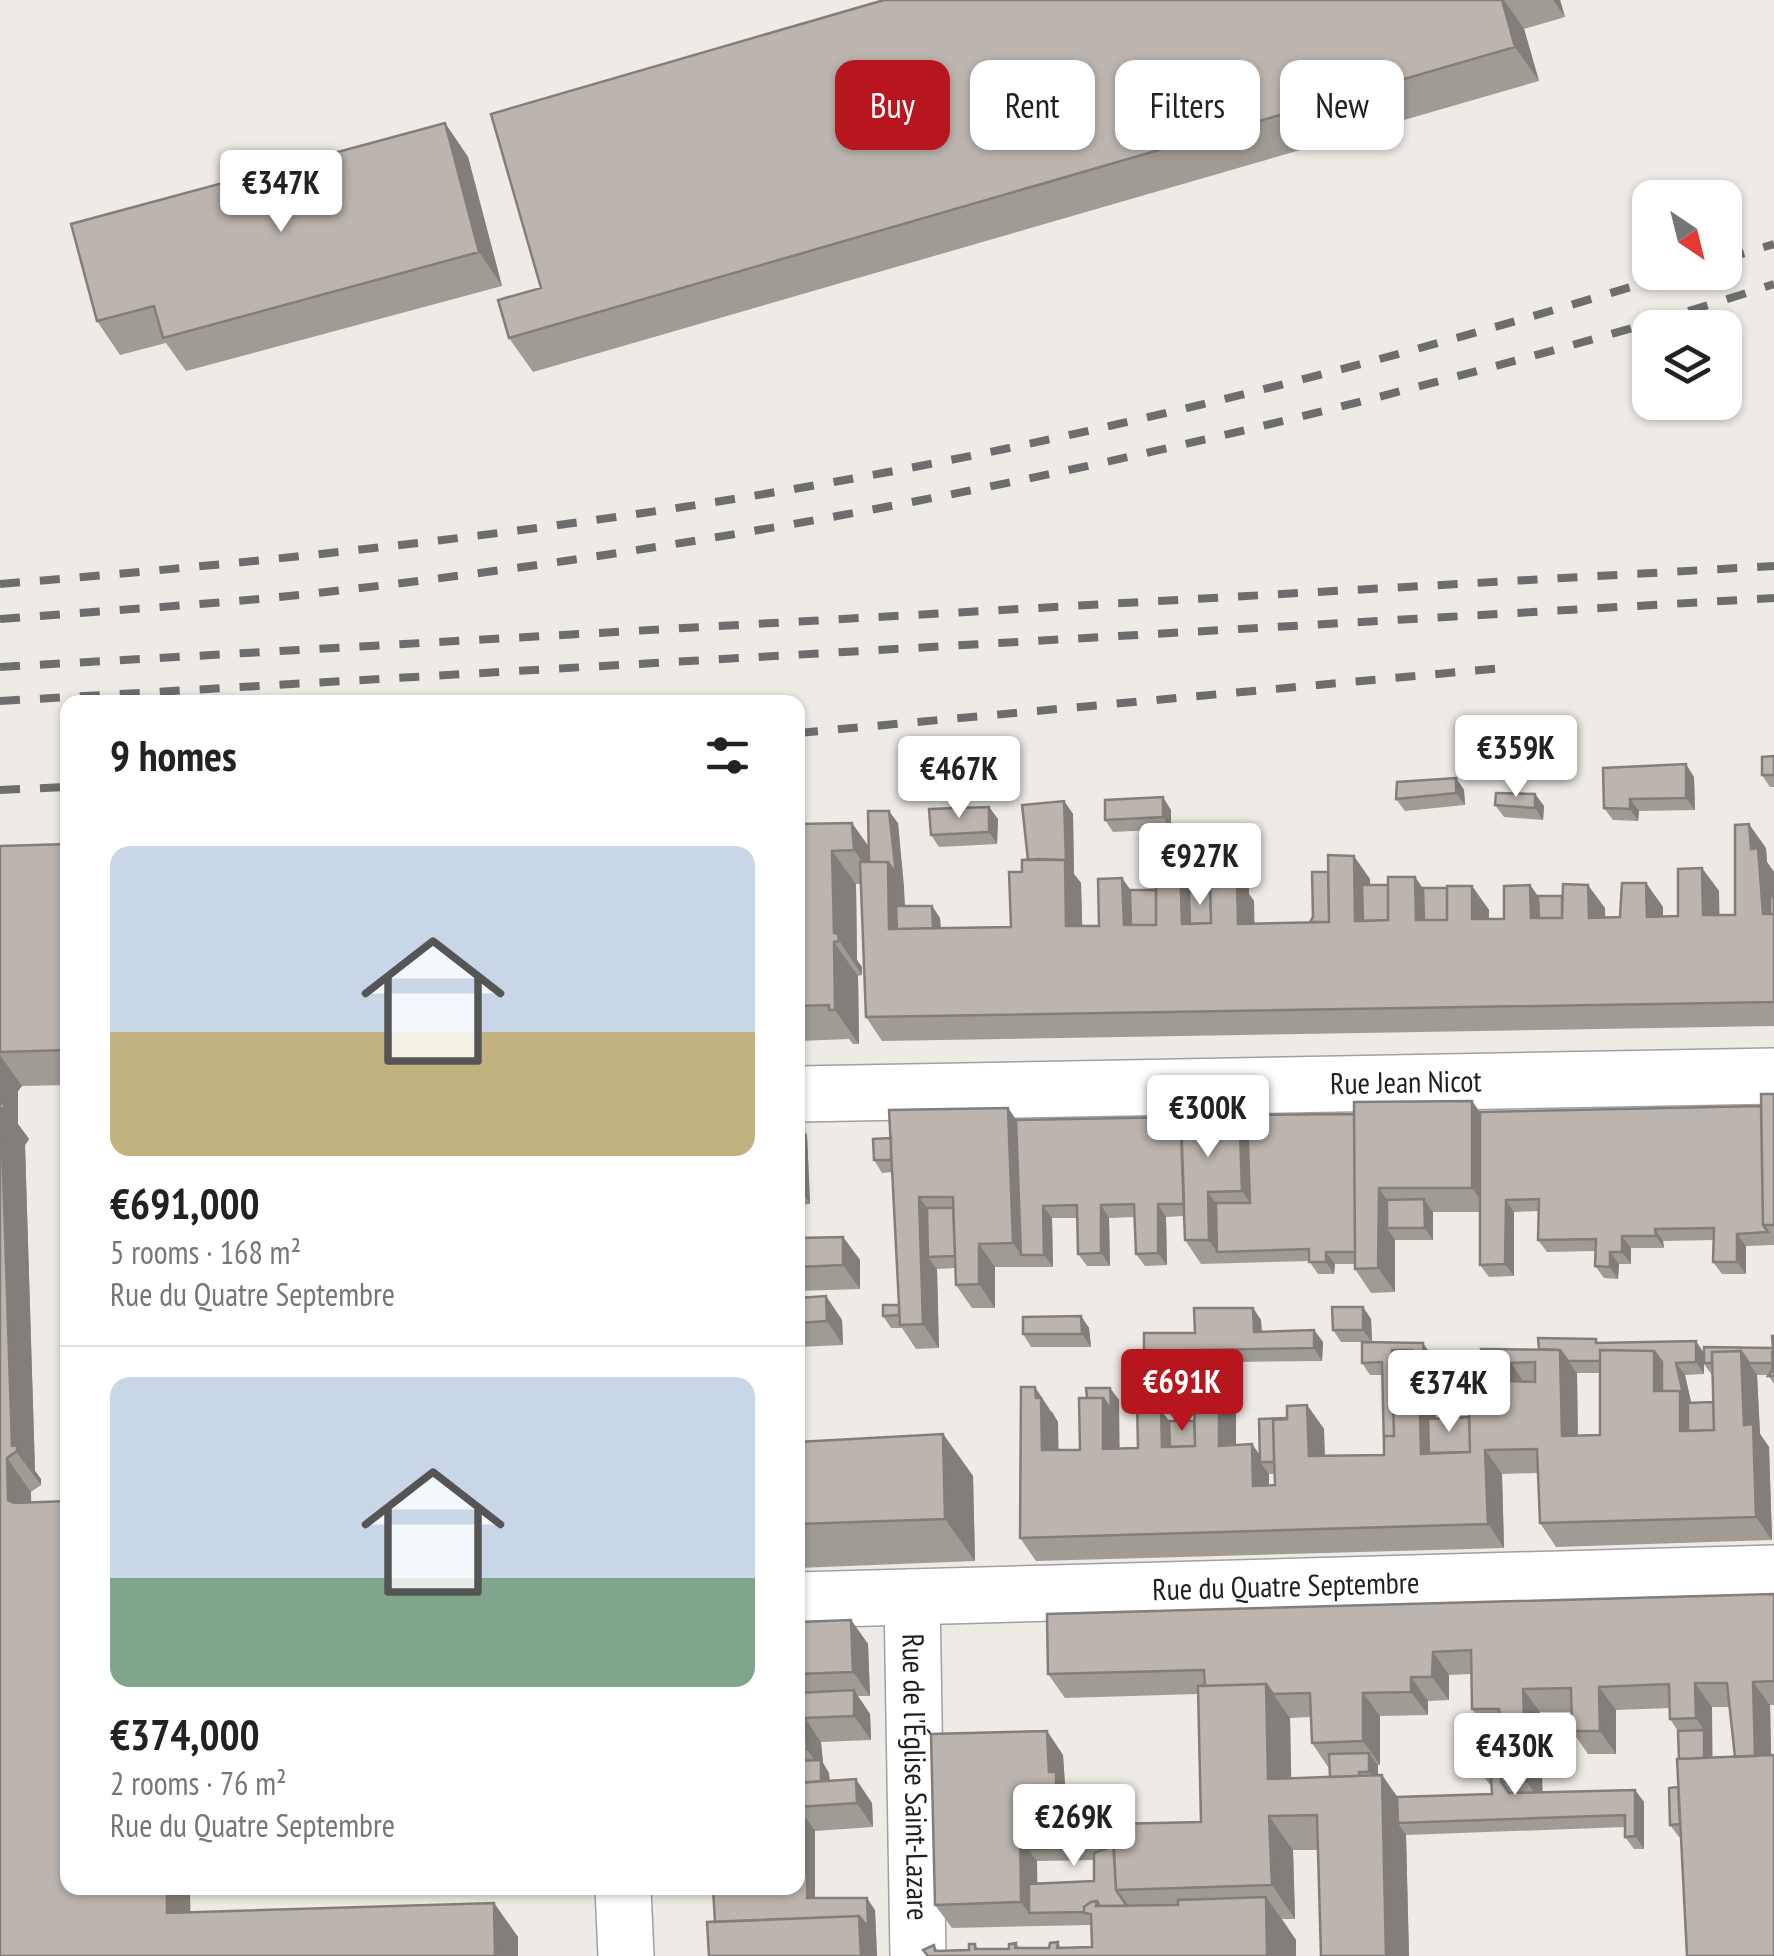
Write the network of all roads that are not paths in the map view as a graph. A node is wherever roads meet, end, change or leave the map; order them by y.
1 (1774, 1076) edge
2 (805, 1094) edge
3 (1774, 1574) edge
4 (912, 1598) junction
5 (805, 1600) edge
6 (623, 1895) edge
7 (626, 1956) edge
8 (918, 1956) edge

1 - 2 street, Rue Jean Nicot
3 - 4 street, Rue du Quatre Septembre
4 - 5 street, Rue du Quatre Septembre
4 - 8 street, Rue de l'Église Saint-Lazare
6 - 7 street

